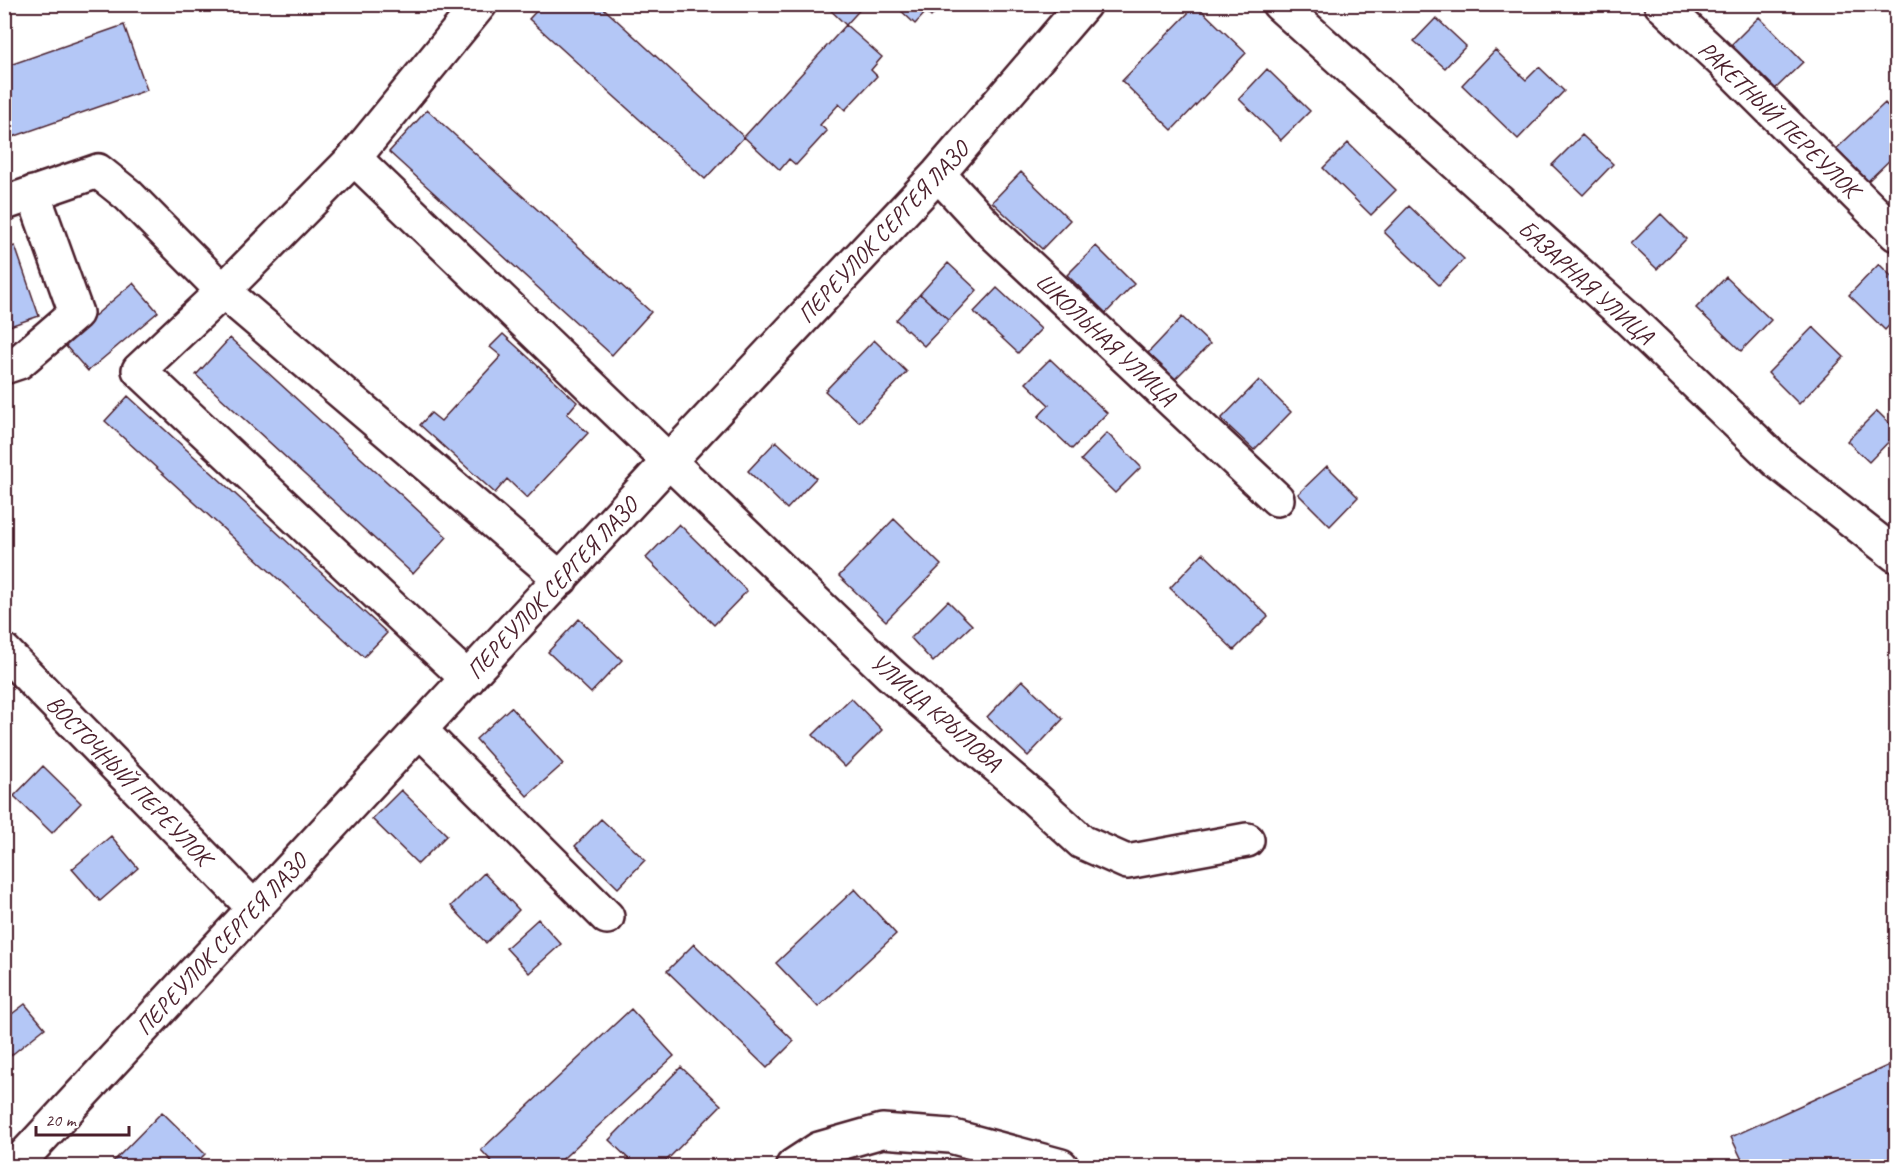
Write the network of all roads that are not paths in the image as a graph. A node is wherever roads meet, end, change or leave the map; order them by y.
1 (480, 4) edge
2 (1084, 4) edge
3 (1279, 4) edge
4 (1661, 4) edge
5 (354, 158) junction
6 (938, 174) junction
7 (1896, 234) edge
8 (223, 291) junction
9 (4, 367) edge
10 (669, 461) junction
11 (1277, 499) dead end
12 (1896, 555) edge
13 (561, 579) junction
14 (4, 651) edge
15 (468, 679) junction
16 (420, 730) junction
17 (1247, 840) dead end
18 (254, 908) junction
19 (607, 917) dead end
20 (15, 1167) edge
21 (793, 1167) edge
22 (1061, 1167) edge

1 - 5 street
2 - 6 street, ПЕРЕУЛОК СЕРГЕЯ ЛАЗО
3 - 12 street, БАЗАРНАЯ УЛИЦА
4 - 7 street, РАКЕТНЫЙ ПЕРЕУЛОК
5 - 8 street
5 - 10 street, УЛИЦА КРЫЛОВА
6 - 10 street, ПЕРЕУЛОК СЕРГЕЯ ЛАЗО
6 - 11 street, ШКОЛЬНАЯ УЛИЦА
8 - 9 street
8 - 13 street
8 - 15 street
10 - 13 street, ПЕРЕУЛОК СЕРГЕЯ ЛАЗО
10 - 17 street, УЛИЦА КРЫЛОВА
13 - 15 street, ПЕРЕУЛОК СЕРГЕЯ ЛАЗО
14 - 18 street, ВОСТОЧНЫЙ ПЕРЕУЛОК
15 - 16 street, ПЕРЕУЛОК СЕРГЕЯ ЛАЗО
16 - 18 street, ПЕРЕУЛОК СЕРГЕЯ ЛАЗО
16 - 19 street
18 - 20 street, ПЕРЕУЛОК СЕРГЕЯ ЛАЗО
21 - 22 street

